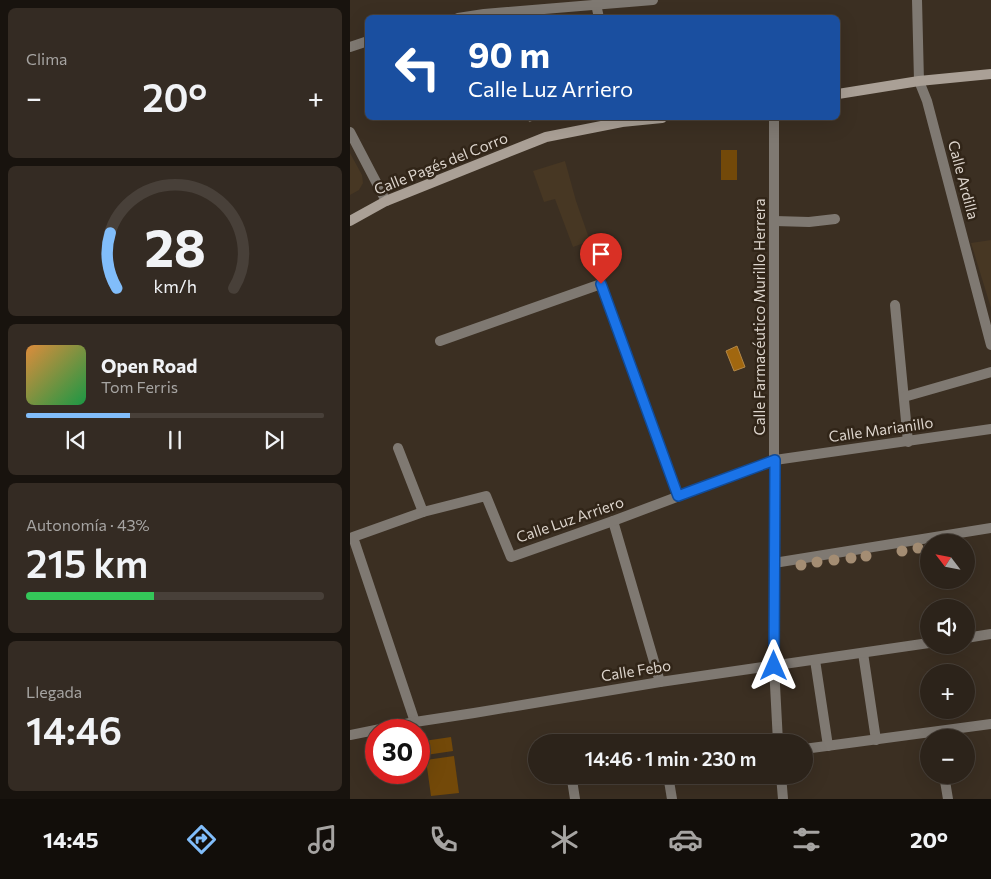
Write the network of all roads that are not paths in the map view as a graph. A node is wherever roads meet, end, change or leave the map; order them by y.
1 (654, 0) edge
2 (917, 0) edge
3 (596, 4) junction
4 (478, 15) edge
5 (598, 15) edge
6 (365, 42) edge
7 (350, 47) edge
8 (991, 74) edge
9 (918, 81) junction
10 (840, 94) edge
11 (622, 120) edge
12 (774, 120) edge
13 (350, 132) edge
14 (386, 201) junction
15 (835, 219) dead end
16 (350, 221) edge
17 (775, 221) junction
18 (895, 304) dead end
19 (440, 342) dead end
20 (991, 345) edge
21 (991, 372) edge
22 (904, 397) junction
23 (991, 429) edge
24 (908, 442) junction
25 (398, 448) dead end
26 (775, 460) junction
27 (678, 496) junction
28 (423, 512) junction
29 (613, 521) junction
30 (991, 528) edge
31 (352, 537) edge
32 (774, 563) junction
33 (991, 634) edge
34 (975, 637) edge
35 (920, 644) edge
36 (863, 653) junction
37 (815, 660) junction
38 (774, 666) junction
39 (660, 682) junction
40 (414, 719) edge
41 (430, 720) edge
42 (991, 724) edge
43 (964, 729) edge
44 (365, 733) edge
45 (778, 734) edge
46 (350, 736) edge
47 (920, 736) edge
48 (876, 740) junction
49 (828, 746) junction
50 (813, 748) edge
51 (573, 784) edge
52 (670, 784) edge
53 (782, 784) edge
54 (946, 784) edge
55 (575, 799) edge
56 (672, 799) edge
57 (783, 799) edge
58 (948, 799) edge

1 - 3 street
2 - 9 street
3 - 4 street
3 - 5 street
6 - 7 street
8 - 9 main road
9 - 10 main road
9 - 20 street, Calle Ardilla
11 - 14 main road, Calle Pagés del Corro
12 - 17 street, Calle Farmacéutico Murillo Herrera
13 - 14 street
14 - 16 main road, Calle Pagés del Corro
15 - 17 street
17 - 26 street, Calle Farmacéutico Murillo Herrera
18 - 22 street
19 - 27 street
21 - 22 street
22 - 24 street
23 - 24 street, Calle Marianillo
24 - 26 street, Calle Marianillo
25 - 28 street
26 - 27 street, Calle Luz Arriero
26 - 32 street, Calle Farmacéutico Murillo Herrera
27 - 29 street, Calle Luz Arriero
28 - 29 street, Calle Luz Arriero
28 - 31 street, Calle Luz Arriero
29 - 39 street
30 - 32 street
31 - 40 street
32 - 38 street, Calle Farmacéutico Murillo Herrera
33 - 34 street
35 - 36 street, Calle Febo
36 - 37 street, Calle Febo
36 - 48 street
37 - 38 street, Calle Febo
37 - 49 street
38 - 39 street, Calle Febo
38 - 45 street, Calle Farmacéutico Murillo Herrera
39 - 41 street, Calle Febo
42 - 43 street
44 - 46 street, Calle Febo
47 - 48 street
48 - 49 street
49 - 50 street
51 - 55 street
52 - 56 street
53 - 57 street
54 - 58 street

